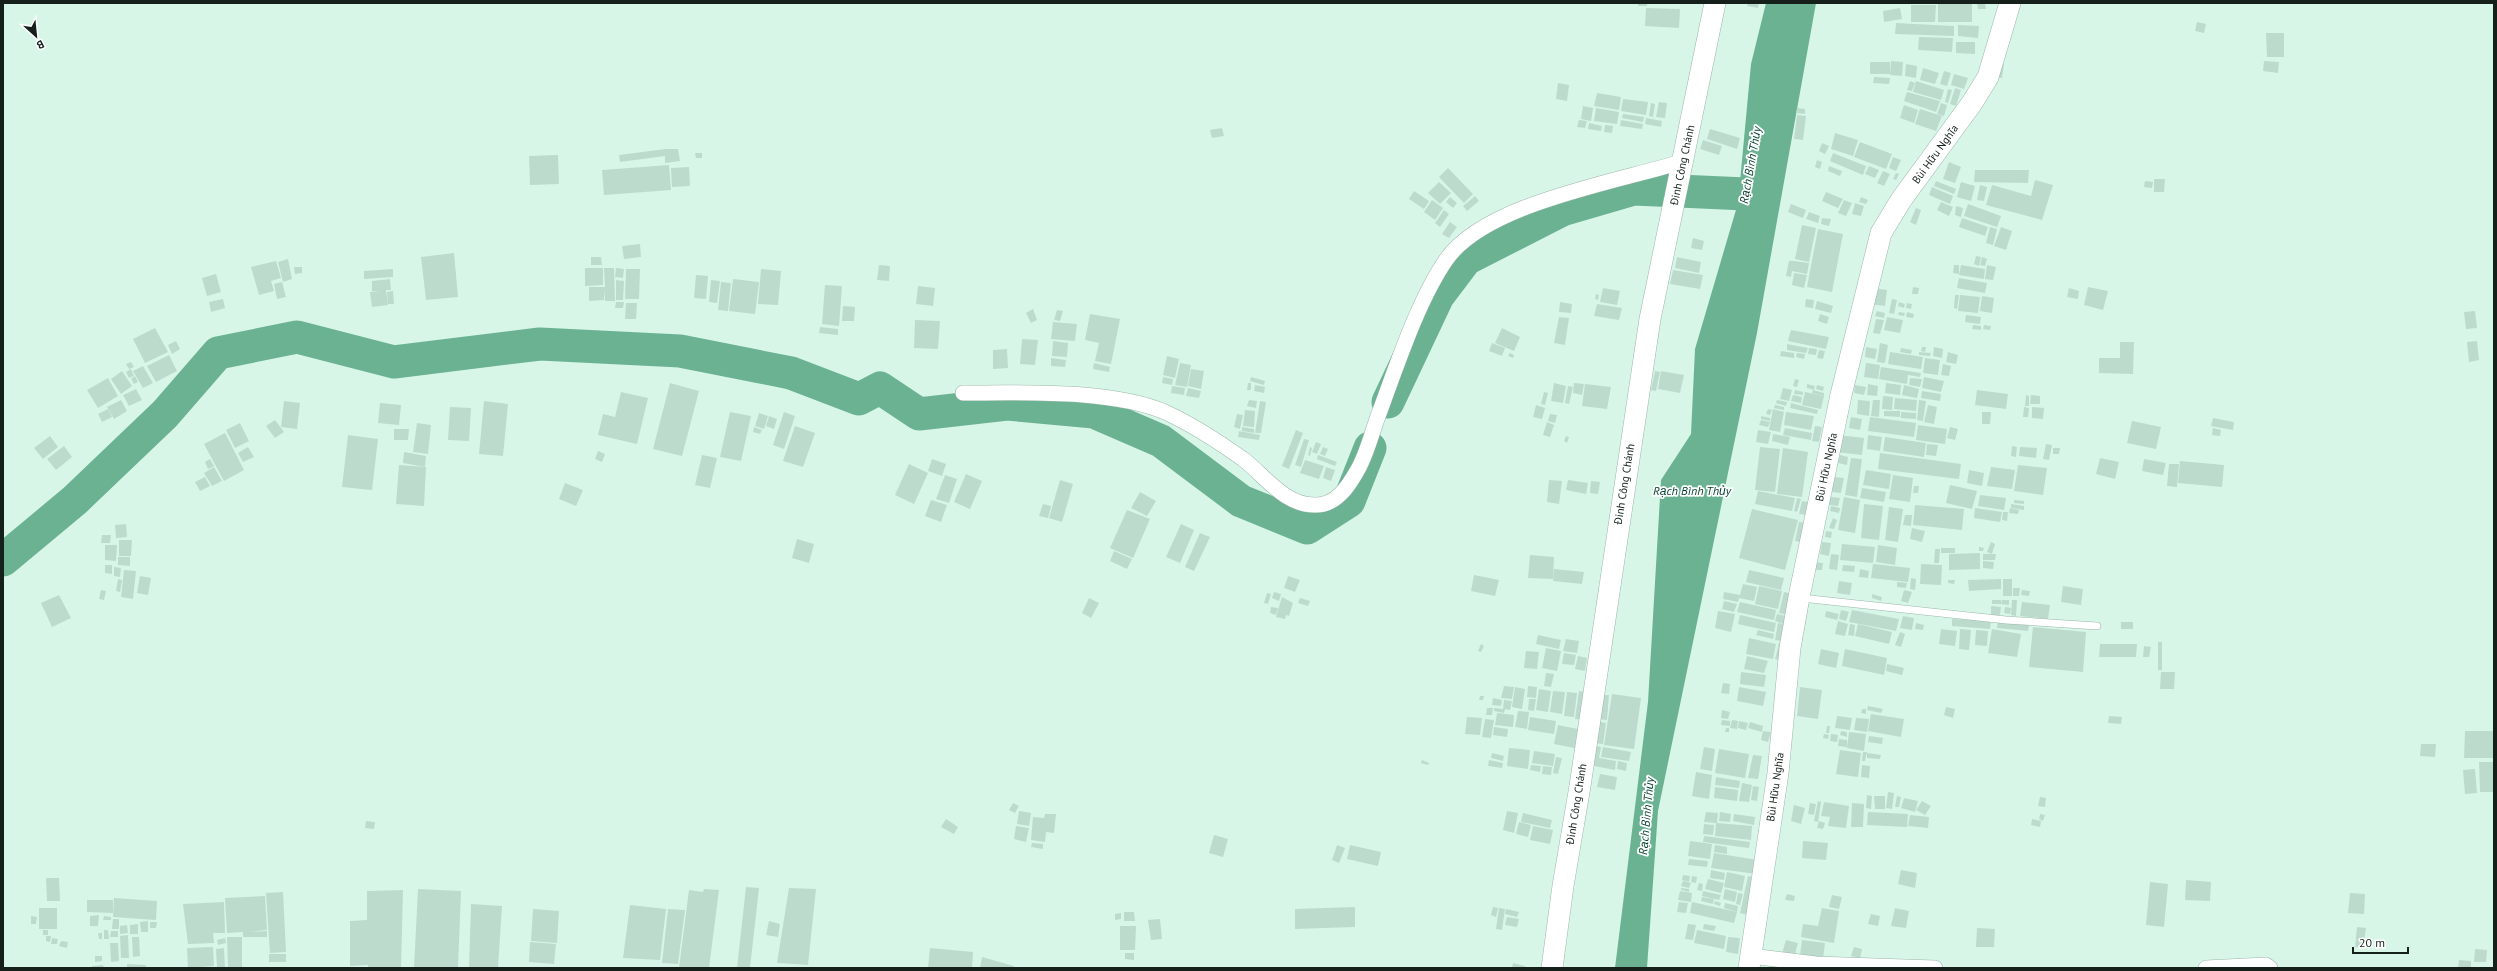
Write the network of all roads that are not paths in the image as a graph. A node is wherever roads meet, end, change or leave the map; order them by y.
1 (1715, 3) edge
2 (2010, 3) edge
3 (1683, 164) junction
4 (963, 393) dead end
5 (1798, 597) junction
6 (2097, 626) dead end
7 (1750, 962) edge
8 (1552, 968) edge
9 (1935, 968) edge
10 (2206, 968) edge
11 (2270, 968) edge

1 - 3 main road, Đinh Công Chánh
2 - 5 main road, Bùi Hữu Nghĩa
3 - 4 street
3 - 8 main road, Đinh Công Chánh
5 - 6 lane
5 - 7 main road, Bùi Hữu Nghĩa
7 - 9 street
10 - 11 street

